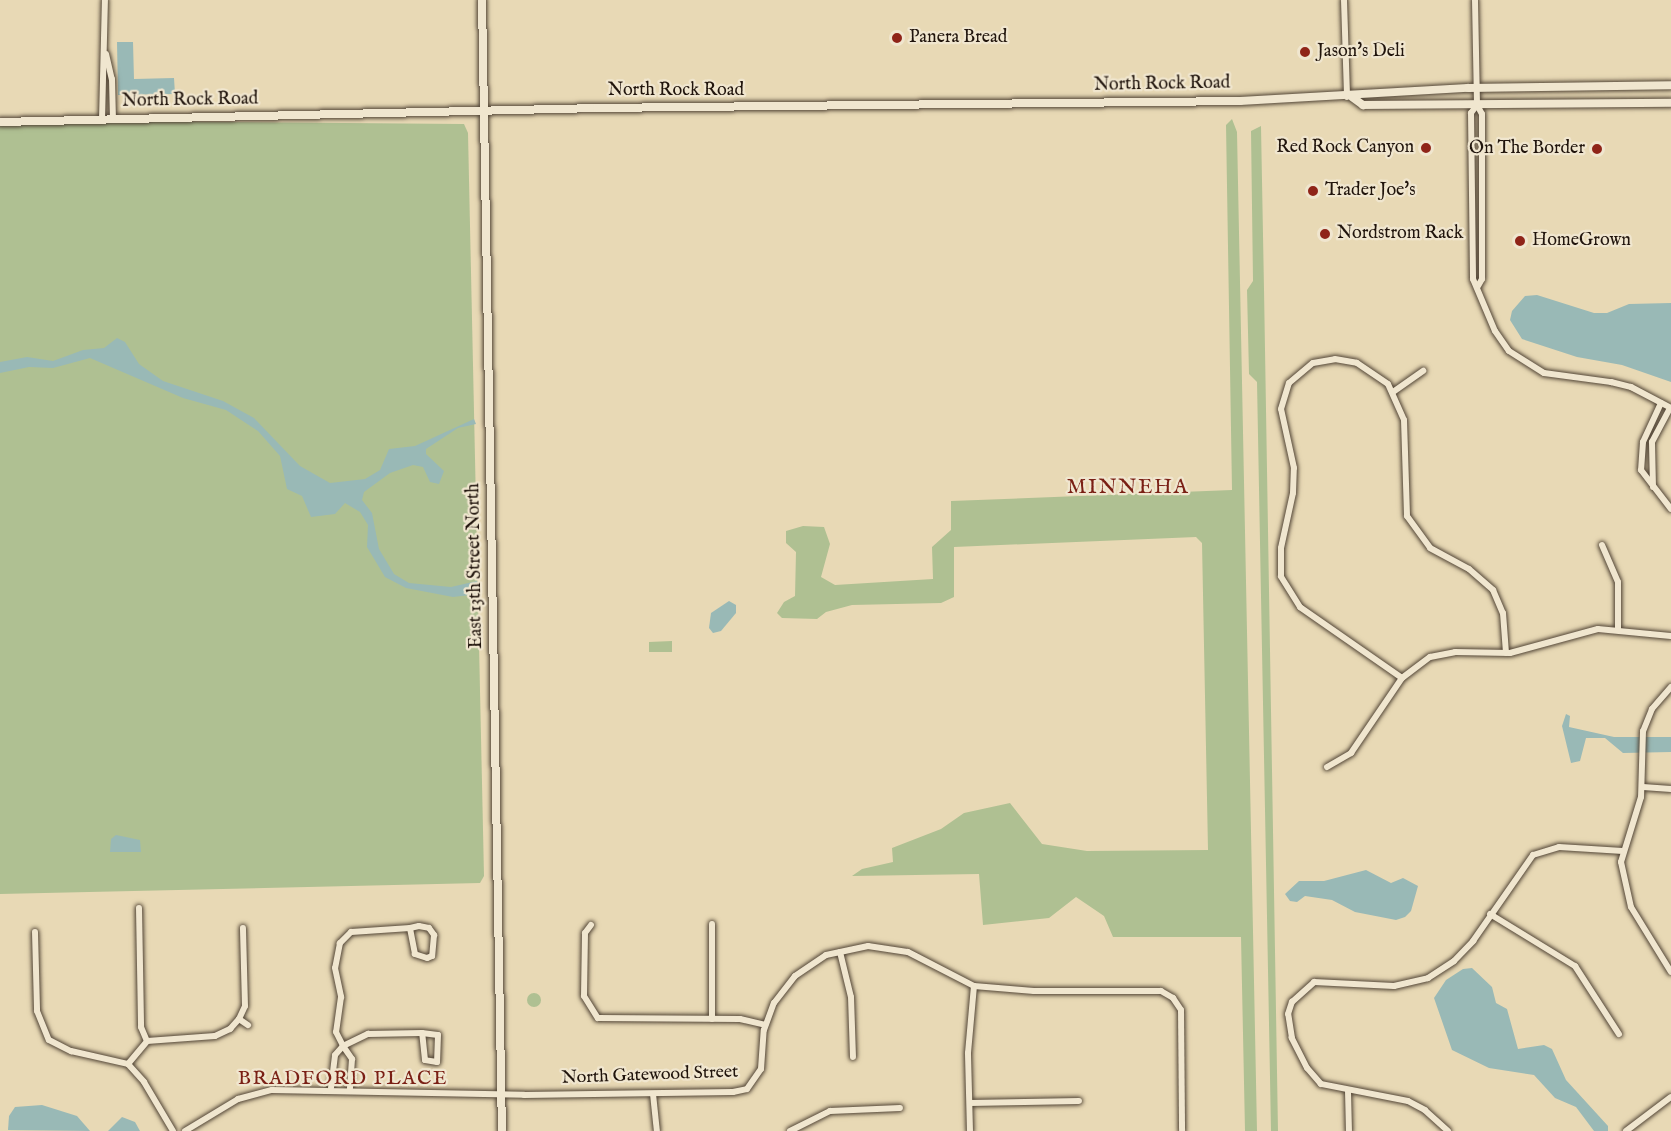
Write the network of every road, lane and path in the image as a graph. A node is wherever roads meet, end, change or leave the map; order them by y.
1 (105, 0) edge
2 (482, 0) edge
3 (1344, 0) edge
4 (1475, 0) edge
5 (106, 54) junction
6 (1671, 85) edge
7 (1477, 88) junction
8 (1349, 98) junction
9 (1671, 103) edge
10 (1478, 105) junction
11 (484, 110) junction
12 (102, 120) junction
13 (113, 120) junction
14 (0, 122) edge
15 (1478, 286) junction
16 (1423, 371) dead end
17 (1393, 392) junction
18 (1661, 403) junction
19 (1670, 408) edge
20 (1653, 487) junction
21 (1671, 509) edge
22 (1602, 545) dead end
23 (1618, 630) junction
24 (1671, 636) edge
25 (1506, 653) junction
26 (1402, 678) junction
27 (1671, 687) edge
28 (1327, 767) dead end
29 (1643, 787) junction
30 (1671, 789) edge
31 (1623, 851) junction
32 (139, 908) dead end
33 (1490, 914) junction
34 (712, 924) dead end
35 (591, 925) dead end
36 (243, 928) dead end
37 (410, 928) junction
38 (35, 932) dead end
39 (840, 952) junction
40 (1671, 972) edge
41 (974, 986) junction
42 (239, 1019) junction
43 (712, 1019) junction
44 (248, 1025) dead end
45 (765, 1025) junction
46 (422, 1033) junction
47 (1619, 1034) dead end
48 (49, 1041) junction
49 (147, 1041) junction
50 (343, 1046) junction
51 (44, 1047) dead end
52 (853, 1057) dead end
53 (128, 1064) junction
54 (331, 1088) junction
55 (350, 1091) junction
56 (1348, 1091) junction
57 (653, 1094) junction
58 (502, 1095) junction
59 (1671, 1097) edge
60 (1079, 1101) dead end
61 (970, 1102) junction
62 (900, 1108) dead end
63 (173, 1131) edge
64 (185, 1131) edge
65 (502, 1131) edge
66 (657, 1131) edge
67 (790, 1131) edge
68 (970, 1131) edge
69 (1182, 1131) edge
70 (1349, 1131) edge
71 (1448, 1131) edge
72 (1626, 1131) edge

1 - 5 street
2 - 11 main road, East 13th Street North
3 - 8 street
4 - 7 street
5 - 12 street
5 - 13 street
6 - 7 main road, North Rock Road
7 - 8 main road, North Rock Road
7 - 10 street
8 - 10 main road, North Rock Road
8 - 11 main road, North Rock Road
9 - 10 main road, North Rock Road
10 - 15 street
10 - 15 street
11 - 13 main road, North Rock Road
11 - 58 main road, East 13th Street North
12 - 13 main road, North Rock Road
12 - 14 main road, North Rock Road
15 - 18 street
16 - 17 street
17 - 25 street
17 - 26 street
18 - 19 street
18 - 20 street
19 - 20 street
20 - 21 street
22 - 23 street
23 - 24 street
23 - 25 street
25 - 26 street
26 - 28 street
27 - 29 street
29 - 30 street
29 - 31 street
31 - 33 street
31 - 40 street
32 - 49 street
33 - 47 street
33 - 56 street
34 - 43 street
35 - 43 street
36 - 42 street
37 - 37 street
37 - 50 street
38 - 48 street
39 - 41 street, North Gatewood Street
39 - 45 street, North Gatewood Street
39 - 52 street
41 - 61 street
41 - 69 street, North Gatewood Street
42 - 44 street
42 - 49 street
43 - 45 street
45 - 57 street, North Gatewood Street
46 - 46 street
46 - 50 street
48 - 51 street
48 - 53 street
49 - 53 street
50 - 54 street
50 - 55 street
53 - 63 street
54 - 55 street, North Gatewood Street
54 - 64 street, North Gatewood Street
55 - 58 street, North Gatewood Street
56 - 70 street
56 - 71 street
57 - 58 street, North Gatewood Street
57 - 66 street
58 - 65 main road, East 13th Street North
59 - 72 street
60 - 61 street
61 - 68 street
62 - 67 street

